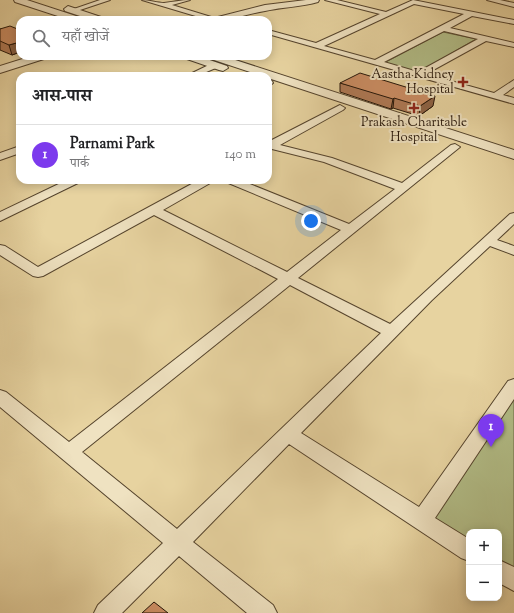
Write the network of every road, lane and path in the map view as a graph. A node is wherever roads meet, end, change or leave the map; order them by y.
1 (18, 0) edge
2 (40, 0) edge
3 (107, 0) edge
4 (145, 0) edge
5 (187, 0) edge
6 (315, 0) edge
7 (328, 0) edge
8 (490, 0) edge
9 (163, 5) junction
10 (514, 5) edge
11 (72, 11) junction
12 (387, 14) junction
13 (470, 14) junction
14 (67, 16) edge
15 (88, 16) edge
16 (206, 16) edge
17 (236, 16) edge
18 (514, 22) edge
19 (442, 28) junction
20 (272, 33) edge
21 (485, 38) junction
22 (514, 45) edge
23 (317, 46) junction
24 (16, 58) edge
25 (31, 60) edge
26 (213, 61) edge
27 (0, 63) edge
28 (376, 63) junction
29 (0, 70) edge
30 (196, 72) edge
31 (238, 72) edge
32 (248, 72) edge
33 (419, 75) junction
34 (272, 79) edge
35 (514, 83) edge
36 (272, 84) edge
37 (496, 96) junction
38 (514, 101) edge
39 (340, 108) junction
40 (272, 144) edge
41 (272, 147) edge
42 (455, 147) junction
43 (16, 151) edge
44 (514, 155) edge
45 (0, 157) edge
46 (514, 167) edge
47 (68, 184) edge
48 (201, 184) edge
49 (240, 184) edge
50 (404, 188) junction
51 (154, 210) junction
52 (0, 217) edge
53 (514, 218) edge
54 (350, 229) junction
55 (488, 241) junction
56 (0, 249) edge
57 (514, 251) edge
58 (288, 278) junction
59 (392, 332) junction
60 (514, 385) edge
61 (0, 397) edge
62 (288, 434) junction
63 (69, 452) junction
64 (422, 520) junction
65 (178, 543) junction
66 (466, 549) edge
67 (502, 572) edge
68 (514, 580) edge
69 (106, 613) edge
70 (265, 613) edge

1 - 14 street
2 - 11 street
3 - 11 street
4 - 9 street
5 - 9 street
6 - 17 street
7 - 12 street
8 - 10 street
9 - 16 street
11 - 15 street
12 - 13 street
12 - 23 street
13 - 18 street
13 - 19 street
19 - 21 street
19 - 28 street
20 - 23 street
21 - 22 street
21 - 33 street
23 - 28 street
24 - 27 street
25 - 29 street
26 - 30 street
26 - 31 street
26 - 32 street
28 - 33 street
33 - 37 street
34 - 44 street
35 - 37 street
36 - 39 street
37 - 38 street
39 - 40 street
39 - 42 street
41 - 50 street
42 - 46 street
42 - 50 street
43 - 45 street
47 - 52 street
48 - 51 street
49 - 54 street
50 - 54 street
51 - 56 street
51 - 58 street
53 - 55 street
54 - 58 street
55 - 57 street
55 - 59 street
58 - 59 street
58 - 63 street
59 - 62 street
60 - 64 street
61 - 63 street
62 - 64 street
62 - 65 street
63 - 65 street
64 - 66 street
65 - 69 street
65 - 70 street
67 - 68 street

